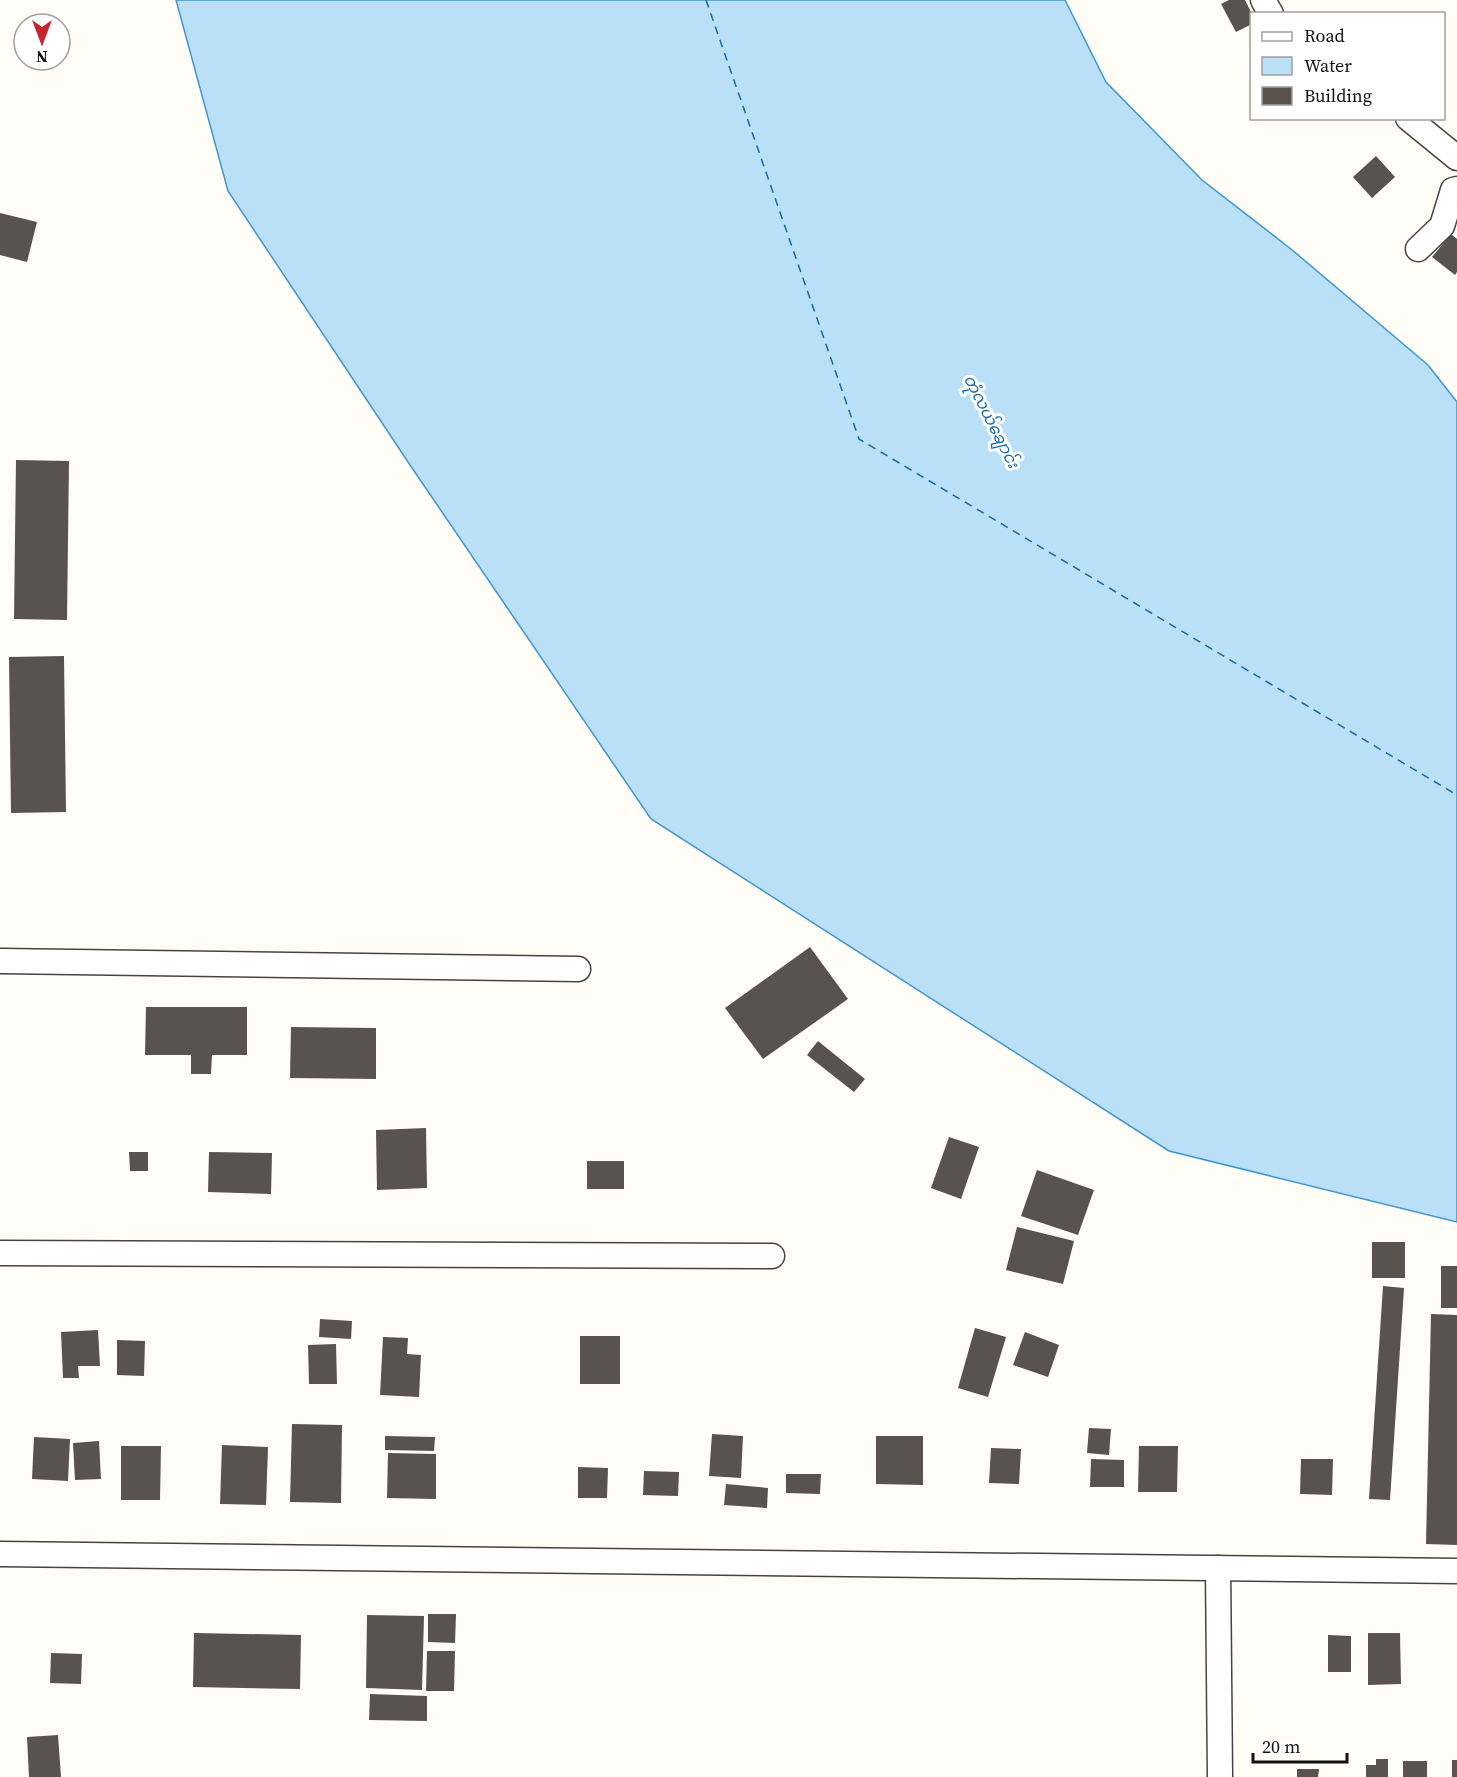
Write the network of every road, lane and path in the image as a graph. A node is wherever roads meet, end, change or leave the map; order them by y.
1 (1410, 120) edge
2 (1457, 158) edge
3 (1457, 189) edge
4 (1418, 249) dead end
5 (0, 961) edge
6 (578, 969) dead end
7 (0, 1253) edge
8 (772, 1256) dead end
9 (0, 1554) edge
10 (1218, 1568) junction
11 (1457, 1571) edge
12 (1220, 1777) edge

1 - 2 street
3 - 4 street
5 - 6 street
7 - 8 street
9 - 10 street
10 - 11 street
10 - 12 street

